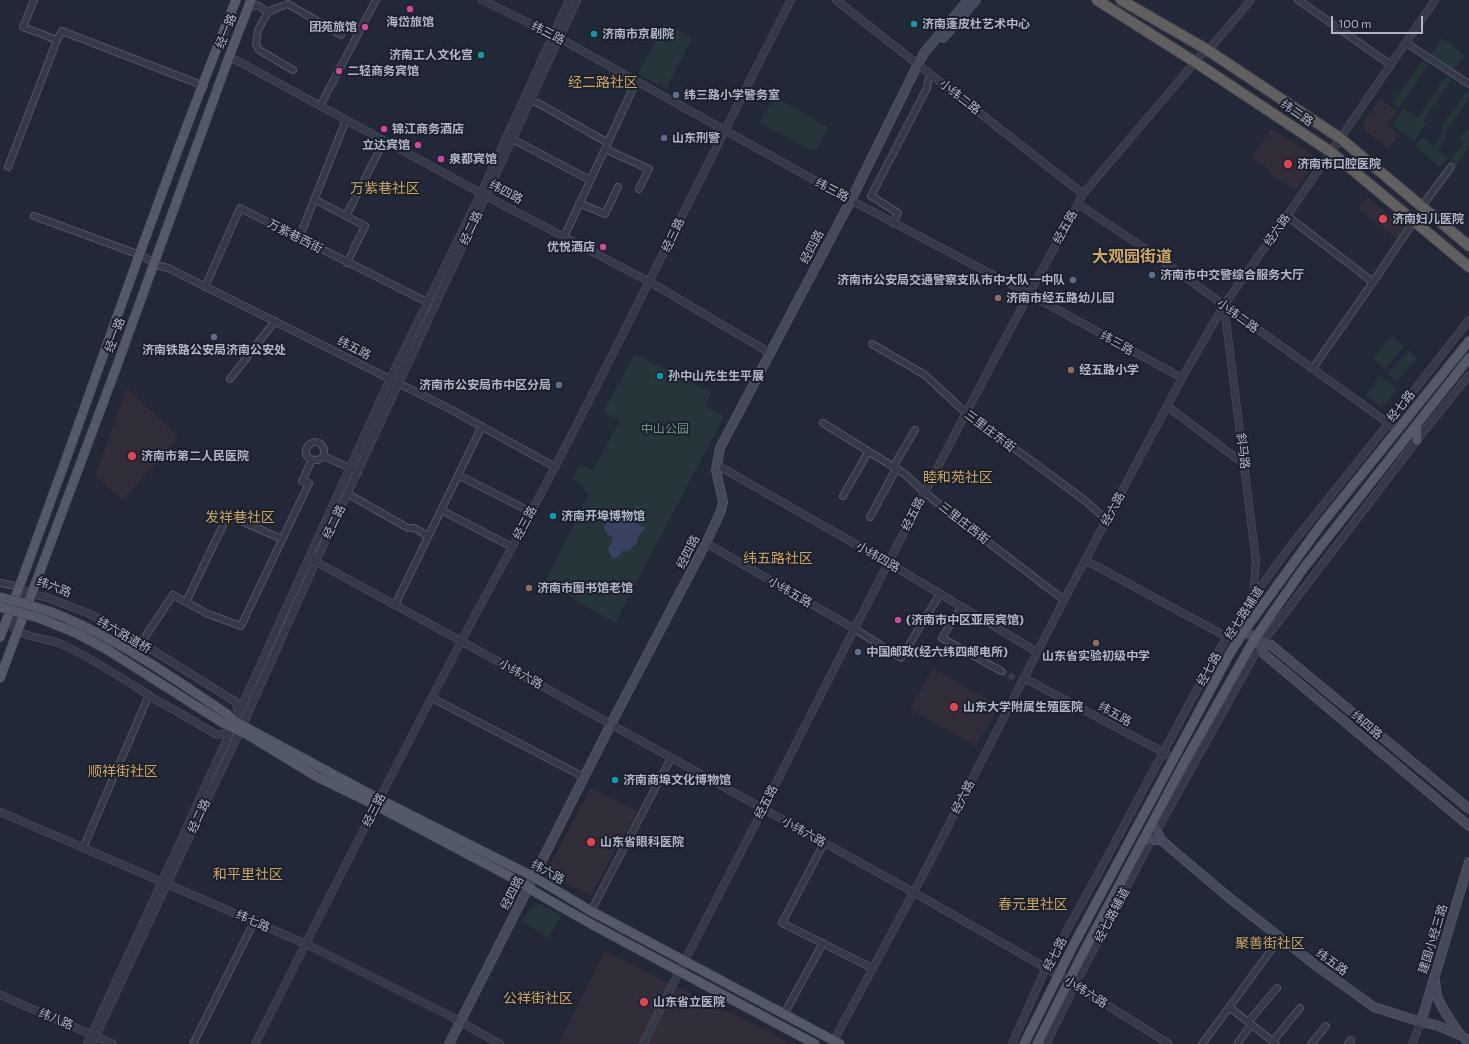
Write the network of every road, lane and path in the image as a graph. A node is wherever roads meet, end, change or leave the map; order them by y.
1 (34, 0) edge
2 (236, 0) edge
3 (376, 0) edge
4 (482, 0) edge
5 (569, 0) edge
6 (577, 0) edge
7 (791, 0) edge
8 (836, 0) edge
9 (968, 0) edge
10 (976, 0) edge
11 (1097, 0) edge
12 (1121, 0) edge
13 (1251, 0) edge
14 (1298, 0) edge
15 (1436, 0) edge
16 (251, 2) edge
17 (268, 12) junction
18 (341, 35) dead end
19 (552, 35) junction
20 (559, 38) junction
21 (57, 40) junction
22 (1406, 42) junction
23 (1206, 49) junction
24 (229, 56) junction
25 (1195, 62) junction
26 (918, 64) junction
27 (1391, 65) junction
28 (293, 70) dead end
29 (931, 75) junction
30 (636, 82) junction
31 (1469, 84) edge
32 (204, 85) junction
33 (530, 100) junction
34 (320, 106) junction
35 (346, 120) junction
36 (724, 131) junction
37 (1340, 138) junction
38 (512, 139) junction
39 (384, 141) junction
40 (608, 143) junction
41 (604, 149) junction
42 (1331, 152) junction
43 (8, 167) dead end
44 (1451, 167) dead end
45 (590, 180) junction
46 (618, 187) dead end
47 (639, 189) dead end
48 (483, 194) junction
49 (1083, 194) junction
50 (314, 199) junction
51 (851, 200) junction
52 (579, 203) junction
53 (1078, 204) junction
54 (1422, 206) junction
55 (34, 216) dead end
56 (346, 216) junction
57 (1287, 216) junction
58 (1414, 221) junction
59 (893, 222) junction
60 (564, 237) junction
61 (299, 238) junction
62 (1469, 246) edge
63 (140, 254) junction
64 (154, 262) junction
65 (347, 263) junction
66 (1469, 267) edge
67 (650, 282) junction
68 (1373, 282) junction
69 (205, 287) junction
70 (1029, 294) junction
71 (427, 302) junction
72 (1224, 305) junction
73 (1469, 320) edge
74 (275, 321) junction
75 (1469, 341) edge
76 (872, 344) dead end
77 (770, 353) junction
78 (1469, 358) edge
79 (1313, 368) junction
80 (1469, 375) edge
81 (1182, 378) junction
82 (230, 379) dead end
83 (390, 379) junction
84 (399, 383) junction
85 (1167, 406) junction
86 (966, 413) junction
87 (822, 423) dead end
88 (1388, 424) junction
89 (1416, 425) junction
90 (482, 426) junction
91 (915, 430) dead end
92 (1398, 430) junction
93 (1417, 440) junction
94 (868, 452) junction
95 (324, 456) junction
96 (312, 460) junction
97 (1244, 464) junction
98 (717, 465) junction
99 (555, 466) junction
100 (349, 468) junction
101 (895, 468) junction
102 (358, 472) junction
103 (458, 475) junction
104 (924, 492) junction
105 (348, 494) junction
106 (843, 496) dead end
107 (441, 510) junction
108 (531, 512) junction
109 (870, 517) dead end
110 (1107, 520) junction
111 (428, 536) junction
112 (282, 539) junction
113 (706, 543) junction
114 (512, 547) junction
115 (308, 558) junction
116 (1085, 560) junction
117 (316, 561) junction
118 (887, 562) junction
119 (0, 583) edge
120 (20, 587) junction
121 (33, 592) junction
122 (940, 594) junction
123 (0, 597) edge
124 (1253, 597) junction
125 (1064, 600) junction
126 (186, 602) junction
127 (395, 604) junction
128 (0, 607) edge
129 (961, 607) junction
130 (957, 614) tunnel mouth
131 (952, 623) tunnel mouth
132 (2, 625) edge
133 (853, 628) junction
134 (18, 632) junction
135 (1244, 632) junction
136 (0, 637) edge
137 (1227, 637) junction
138 (461, 641) junction
139 (1259, 642) junction
140 (141, 643) junction
141 (1037, 652) junction
142 (1001, 671) tunnel mouth
143 (0, 678) edge
144 (1021, 680) junction
145 (149, 695) junction
146 (432, 698) junction
147 (227, 714) joint
148 (222, 723) joint
149 (611, 724) junction
150 (236, 725) junction
151 (1164, 753) junction
152 (671, 758) junction
153 (1174, 758) junction
154 (584, 777) junction
155 (377, 802) junction
156 (763, 809) junction
157 (1469, 809) edge
158 (0, 812) edge
159 (1469, 826) edge
160 (1155, 827) junction
161 (1147, 840) junction
162 (1161, 840) junction
163 (824, 843) junction
164 (83, 848) junction
165 (1469, 862) edge
166 (534, 877) junction
167 (164, 883) junction
168 (528, 887) junction
169 (913, 892) junction
170 (591, 911) junction
171 (254, 922) junction
172 (1280, 938) junction
173 (822, 943) junction
174 (306, 944) junction
175 (684, 960) junction
176 (872, 968) junction
177 (1046, 968) junction
178 (679, 970) junction
179 (1058, 975) junction
180 (1434, 977) junction
181 (1072, 983) junction
182 (1277, 988) dead end
183 (0, 995) edge
184 (1229, 1007) junction
185 (1300, 1008) dead end
186 (784, 1014) junction
187 (460, 1022) junction
188 (1421, 1022) junction
189 (1250, 1023) junction
190 (1326, 1026) dead end
191 (94, 1035) junction
192 (1460, 1035) junction
193 (1469, 1042) edge
194 (836, 1043) edge
195 (1274, 1043) edge
196 (87, 1044) edge
197 (92, 1044) edge
198 (113, 1044) edge
199 (193, 1044) edge
200 (255, 1044) edge
201 (449, 1044) edge
202 (500, 1044) edge
203 (643, 1044) edge
204 (815, 1044) edge
205 (1012, 1044) edge
206 (1024, 1044) edge
207 (1037, 1044) edge
208 (1046, 1044) edge
209 (1170, 1044) edge
210 (1202, 1044) edge
211 (1236, 1044) edge
212 (1311, 1044) edge
213 (1412, 1044) edge

1 - 21 street
2 - 32 main road, 经一路
3 - 34 street
4 - 19 street, 纬三路
5 - 19 street, 经二路
6 - 20 street, 经二路
7 - 36 street, 经三路
8 - 26 street, 小纬二路
9 - 26 main road, 经四路
10 - 26 main road, 经四路
11 - 25 highway, 纬二路
12 - 23 highway, 纬二路
13 - 23 street, 经五路
14 - 27 street
15 - 22 street, 经六路
16 - 17 street
16 - 24 main road, 经一路
17 - 18 street
17 - 28 street
19 - 20 street, 纬三路
19 - 48 street, 经二路
20 - 30 street, 纬三路
20 - 33 street, 经二路
21 - 32 street
21 - 43 street
22 - 27 street, 经六路
22 - 31 street
23 - 25 street, 经五路
23 - 37 highway, 纬二路
24 - 34 street, 纬四路
24 - 64 main road, 经一路
25 - 42 highway, 纬二路
25 - 49 street, 经五路
26 - 29 street, 小纬二路
26 - 51 main road, 经四路
27 - 37 street, 经六路
29 - 49 street, 小纬二路
29 - 59 street
30 - 36 street, 纬三路
30 - 40 street
32 - 63 main road, 经一路
33 - 38 street, 经二路
33 - 40 street
34 - 35 street, 纬四路
35 - 39 street, 纬四路
35 - 50 street
36 - 51 street, 纬三路
36 - 67 street, 经三路
37 - 42 street, 经六路
37 - 54 highway, 纬二路
38 - 45 street
38 - 48 street, 经二路
39 - 48 street, 纬四路
39 - 56 street
40 - 41 street
41 - 45 street
41 - 47 street
42 - 57 street, 经六路
42 - 58 highway, 纬二路
44 - 54 street
45 - 52 street
46 - 52 street
48 - 60 street, 纬四路
48 - 71 street, 经二路
48 - 84 street, 经二路
49 - 53 street, 经五路
50 - 56 street
50 - 61 street
51 - 59 street, 纬三路
51 - 77 main road, 经四路
52 - 60 street
53 - 70 street, 经五路
53 - 72 street, 小纬二路
54 - 62 highway, 纬二路
55 - 63 street, 纬五路
56 - 65 street
57 - 68 street
57 - 72 street, 经六路
58 - 66 highway, 纬二路
58 - 68 street
59 - 70 street, 纬三路
60 - 67 street, 纬四路
61 - 65 street, 万紫巷西街
61 - 69 street, 万紫巷西街
63 - 64 street, 纬五路
63 - 120 main road, 经一路
64 - 69 street, 纬五路
64 - 121 main road, 经一路
65 - 71 street, 万紫巷西街
67 - 77 street, 纬四路
67 - 99 street, 经三路
68 - 79 street
69 - 74 street, 纬五路
70 - 81 street, 纬三路
70 - 86 street, 经五路
71 - 83 street, 经二路
72 - 79 street, 小纬二路
72 - 81 street, 经六路
72 - 97 street, 斜马路
73 - 88 street, 经七路辅道
74 - 82 street
74 - 83 street, 纬五路
75 - 92 main road, 经七路
76 - 86 street, 三里庄东街
77 - 98 main road, 经四路
78 - 89 main road, 经七路
79 - 88 street, 小纬二路
80 - 93 street
81 - 85 street, 经六路
83 - 84 street, 纬五路
83 - 100 street, 经二路
84 - 90 street, 纬五路
84 - 102 street, 经二路
85 - 97 street
85 - 110 street, 经六路
86 - 104 street, 经五路
86 - 110 street, 三里庄东街
87 - 94 street, 三里庄西街
88 - 92 street, 小纬二路
88 - 124 street, 经七路辅道
89 - 93 main road
89 - 139 main road, 经七路
90 - 99 street, 纬五路
90 - 103 street
91 - 101 street
92 - 135 main road, 经七路
93 - 139 street
94 - 101 street, 三里庄西街
94 - 106 street
95 - 96 street
95 - 96 street
95 - 100 street
96 - 112 street
97 - 124 street, 斜马路
98 - 113 main road, 经四路
98 - 118 street, 小纬四路
99 - 108 street, 经三路
100 - 102 street
100 - 115 street, 经二路
101 - 104 street, 三里庄西街
101 - 109 street
102 - 105 street, 经二路
103 - 107 street
103 - 108 street
104 - 118 street, 经五路
104 - 125 street, 三里庄西街
105 - 111 street
105 - 117 street, 经二路
107 - 111 street
107 - 114 street
108 - 114 street, 经三路
110 - 116 street, 经六路
111 - 127 street
112 - 126 street
112 - 126 street
113 - 133 street, 小纬五路
113 - 149 main road, 经四路
114 - 138 street, 经三路
115 - 117 street, 小纬六路
115 - 150 street, 经二路
116 - 125 street, 经六路
116 - 137 street
117 - 127 street, 小纬六路
117 - 150 street, 经二路
118 - 122 street, 小纬四路
118 - 133 street, 经五路
119 - 120 street
120 - 121 street, 纬六路
120 - 132 main road, 经一路
120 - 134 street, 纬六路
121 - 134 main road, 经一路
121 - 140 street, 纬六路
122 - 129 street, 小纬四路
122 - 133 street
123 - 147 main road, 纬六路道桥, bridge
124 - 137 street, 经七路辅道
125 - 141 street, 经六路
126 - 140 street
127 - 138 street, 小纬六路
128 - 148 main road, 纬六路道桥, bridge
129 - 130 street
129 - 141 street, 小纬四路
131 - 142 street
132 - 136 main road, 经一路
133 - 156 street, 经五路
134 - 143 main road, 经一路
134 - 145 street
135 - 137 street
135 - 139 main road, 纬四路
135 - 153 main road, 经七路
137 - 151 street, 经七路辅道
138 - 146 street, 经三路
138 - 149 street, 小纬六路
139 - 157 main road, 纬四路
139 - 159 main road, 纬四路
139 - 160 main road, 经七路
140 - 150 street, 纬六路
141 - 144 street, 经六路
144 - 151 street, 纬五路
144 - 169 street, 经六路
145 - 150 street
145 - 164 street
146 - 154 street
146 - 155 street, 经三路
147 - 150 main road, 纬六路
148 - 150 main road, 纬六路
149 - 152 street, 小纬六路
149 - 154 main road, 经四路
150 - 155 main road, 纬六路
150 - 167 street, 经二路
151 - 153 street, 纬五路
151 - 177 street, 经七路辅道
152 - 156 street, 小纬六路
152 - 170 street
153 - 179 main road, 经七路
154 - 166 main road, 经四路
155 - 166 main road, 纬六路
155 - 168 main road, 纬六路
155 - 174 street, 经三路
156 - 163 street, 小纬六路
156 - 175 street, 经五路
158 - 164 street, 纬七路
160 - 161 main road, 经七路
160 - 162 main road, 纬五路
161 - 162 main road
161 - 181 main road, 经七路
162 - 172 main road, 纬五路
163 - 169 street, 小纬六路
163 - 173 street
164 - 167 street, 纬七路
165 - 180 main road, 建国小经三路
166 - 168 main road, 经四路
166 - 170 main road, 纬六路
167 - 171 street, 纬七路
167 - 191 street, 经二路
168 - 178 main road, 纬六路
168 - 187 main road, 经四路
169 - 176 street, 经六路
169 - 177 street, 小纬六路
170 - 175 main road, 纬六路
171 - 174 street, 纬七路
171 - 199 street
172 - 184 street
172 - 188 main road, 纬五路
173 - 176 street
173 - 186 street
174 - 187 street, 纬七路
174 - 200 street, 经三路
175 - 178 street, 经五路
175 - 186 main road, 纬六路
176 - 194 street, 经六路
177 - 179 street, 小纬六路
177 - 205 street, 经七路辅道
178 - 203 street, 经五路
178 - 204 main road, 纬六路
179 - 181 street, 小纬六路
179 - 206 main road, 经七路
180 - 188 main road, 建国小经三路
180 - 192 main road
181 - 207 main road, 经七路
181 - 208 street
181 - 209 street, 小纬六路
182 - 189 street
183 - 191 street, 纬八路
184 - 189 street
184 - 210 street
185 - 195 street
186 - 194 main road, 纬六路
187 - 201 main road, 经四路
187 - 202 street, 纬七路
188 - 192 main road, 纬五路
188 - 213 street
189 - 195 street
189 - 211 street
190 - 212 street
191 - 196 street, 经二路
191 - 197 street, 经二路
191 - 198 street, 纬八路
192 - 193 main road, 纬五路

